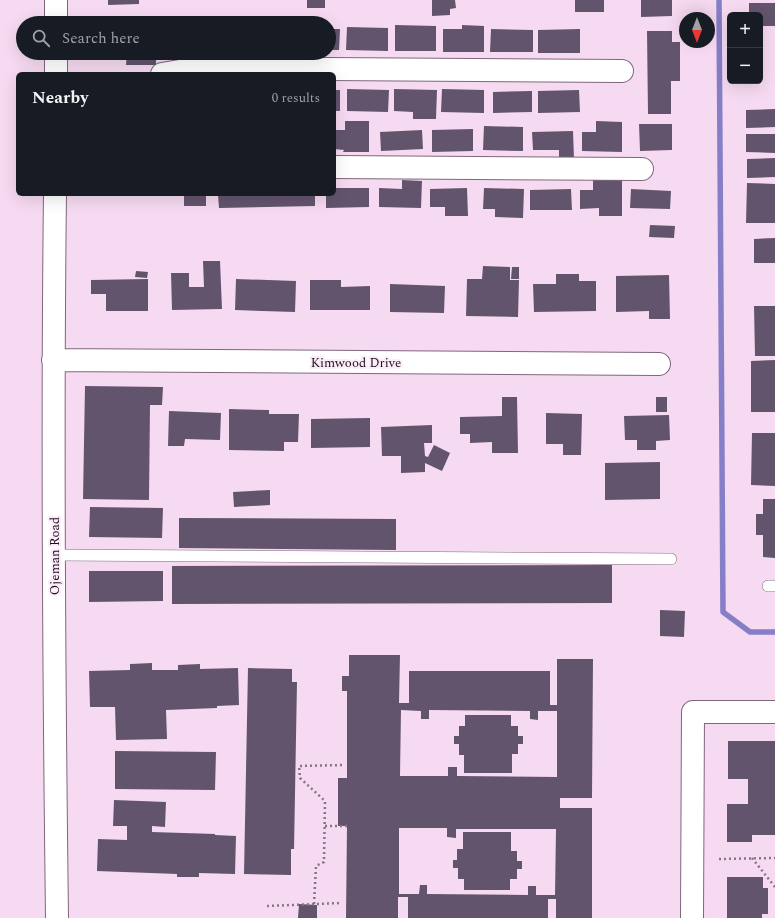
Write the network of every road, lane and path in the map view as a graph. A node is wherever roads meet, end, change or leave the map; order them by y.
1 (56, 0) edge
2 (56, 16) edge
3 (56, 60) edge
4 (622, 71) dead end
5 (56, 72) edge
6 (174, 72) edge
7 (336, 167) edge
8 (642, 169) dead end
9 (55, 196) edge
10 (53, 360) junction
11 (659, 364) dead end
12 (54, 555) junction
13 (671, 559) dead end
14 (775, 712) edge
15 (343, 765) dead end
16 (325, 826) junction
17 (346, 826) dead end
18 (752, 858) junction
19 (775, 858) edge
20 (719, 859) dead end
21 (775, 887) edge
22 (341, 903) dead end
23 (314, 904) junction
24 (267, 906) dead end
25 (57, 918) edge
26 (692, 918) edge

1 - 2 street
3 - 5 street
4 - 6 street
7 - 8 street
9 - 10 street, Ojeman Road
10 - 11 street, Kimwood Drive
10 - 12 street, Ojeman Road
12 - 13 lane
12 - 25 street, Ojeman Road
14 - 26 street
15 - 16 path
16 - 17 path
16 - 23 path
18 - 19 path
18 - 20 path
18 - 21 path
22 - 23 path
23 - 24 path

